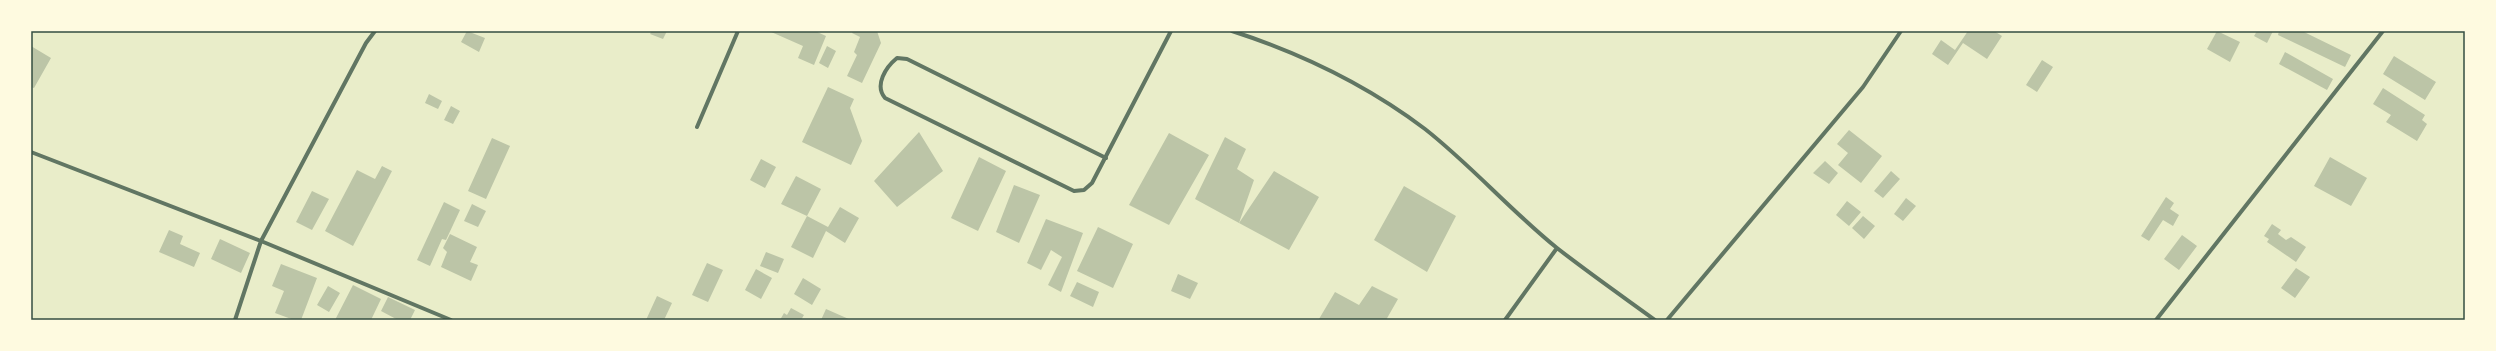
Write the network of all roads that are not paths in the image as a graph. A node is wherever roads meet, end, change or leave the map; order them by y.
1 (375, 31) edge
2 (738, 31) edge
3 (1171, 31) edge
4 (1232, 31) edge
5 (1901, 31) edge
6 (2383, 31) edge
7 (697, 127) dead end
8 (31, 152) edge
9 (1106, 158) junction
10 (261, 241) junction
11 (1557, 248) junction
12 (235, 320) edge
13 (451, 320) edge
14 (1505, 320) edge
15 (1655, 320) edge
16 (1667, 320) edge
17 (2156, 320) edge

1 - 10 street
2 - 7 street
3 - 9 street
4 - 11 street
5 - 16 street
6 - 17 street
8 - 10 street
9 - 9 street
10 - 12 street
10 - 13 street
11 - 14 street
11 - 15 street

